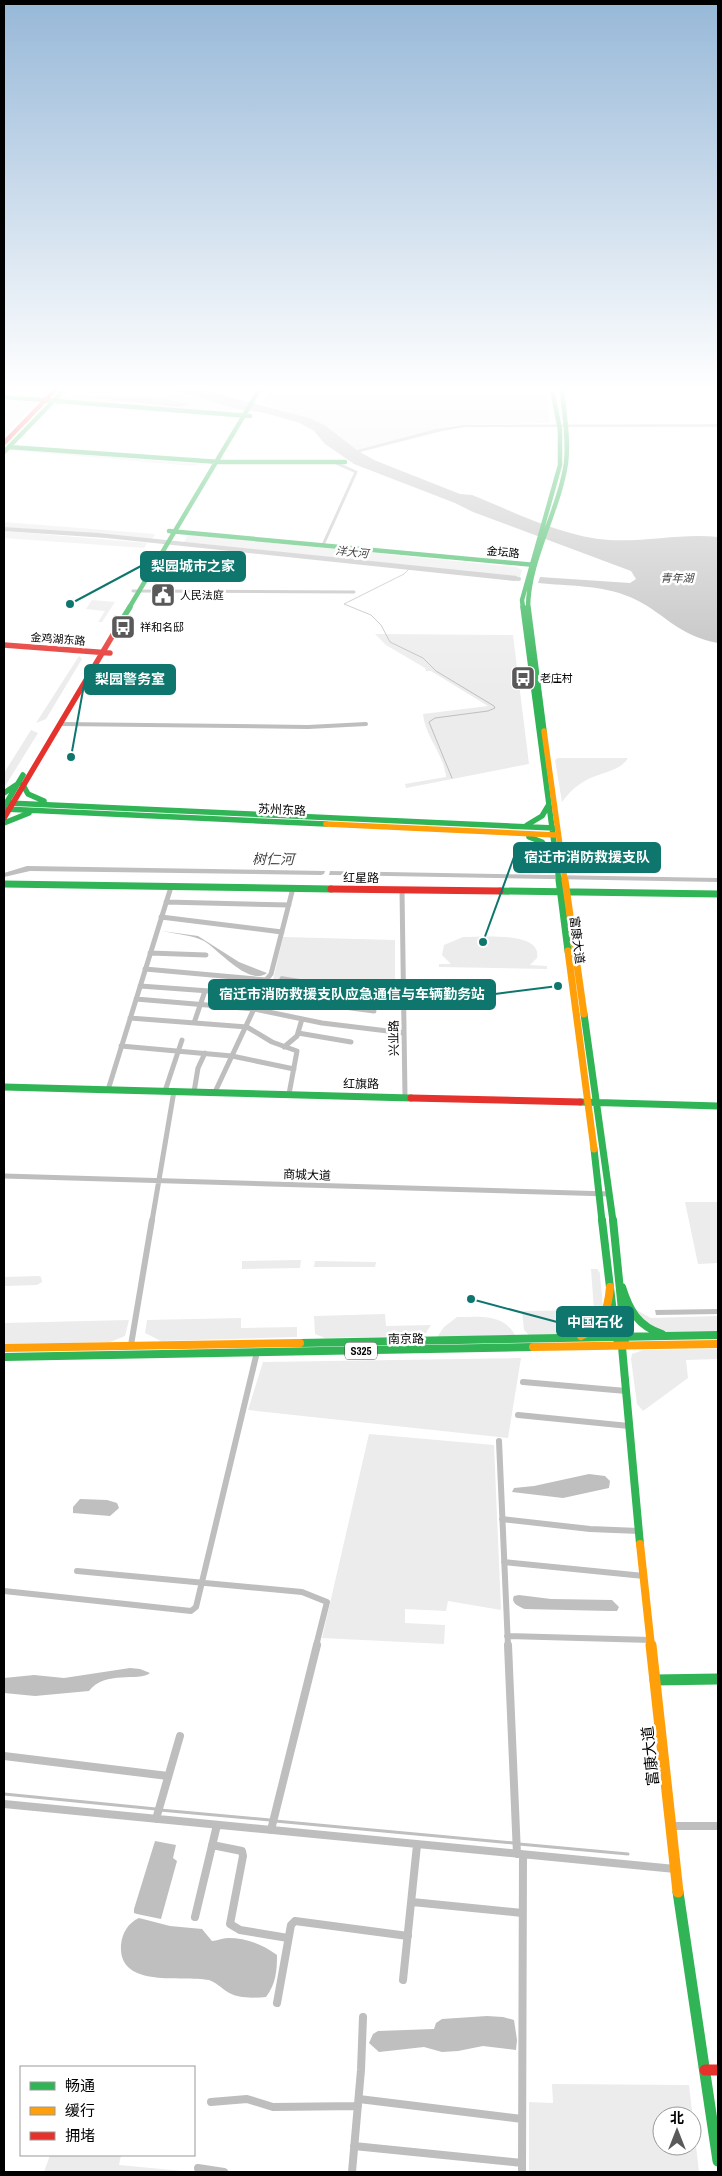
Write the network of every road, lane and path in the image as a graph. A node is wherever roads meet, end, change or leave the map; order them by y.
1 (195, 492) edge
2 (347, 492) edge
3 (554, 492) edge
4 (173, 530) junction
5 (323, 544) junction
6 (534, 564) junction
7 (136, 591) junction
8 (354, 592) dead end
9 (4, 645) edge
10 (103, 653) junction
11 (60, 724) junction
12 (366, 724) dead end
13 (20, 785) junction
14 (4, 793) edge
15 (550, 805) junction
16 (7, 806) edge
17 (129, 808) junction
18 (40, 811) junction
19 (4, 818) edge
20 (4, 823) edge
21 (507, 830) junction
22 (554, 832) junction
23 (555, 859) junction
24 (4, 884) edge
25 (171, 887) junction
26 (293, 888) junction
27 (402, 890) junction
28 (563, 891) junction
29 (718, 894) edge
30 (166, 902) junction
31 (289, 905) junction
32 (161, 917) junction
33 (282, 932) junction
34 (150, 953) junction
35 (206, 955) dead end
36 (145, 969) junction
37 (140, 986) junction
38 (205, 991) junction
39 (260, 996) junction
40 (136, 999) junction
41 (200, 1003) junction
42 (254, 1010) junction
43 (374, 1011) dead end
44 (130, 1018) junction
45 (302, 1019) junction
46 (194, 1023) junction
47 (247, 1027) junction
48 (298, 1033) junction
49 (404, 1033) junction
50 (182, 1040) dead end
51 (350, 1042) dead end
52 (121, 1046) junction
53 (284, 1047) junction
54 (178, 1050) junction
55 (205, 1053) junction
56 (232, 1056) junction
57 (294, 1068) junction
58 (4, 1087) edge
59 (108, 1090) junction
60 (165, 1091) junction
61 (174, 1091) junction
62 (194, 1092) junction
63 (215, 1092) junction
64 (289, 1094) junction
65 (405, 1097) junction
66 (587, 1102) junction
67 (596, 1102) junction
68 (718, 1106) edge
69 (4, 1176) edge
70 (159, 1181) junction
71 (599, 1194) junction
72 (609, 1194) junction
73 (610, 1287) junction
74 (622, 1287) junction
75 (718, 1335) edge
76 (689, 1336) junction
77 (616, 1338) junction
78 (627, 1338) junction
79 (562, 1339) junction
80 (718, 1344) edge
81 (131, 1345) junction
82 (622, 1347) junction
83 (4, 1348) edge
84 (257, 1352) junction
85 (4, 1357) edge
86 (524, 1382) dead end
87 (626, 1390) junction
88 (518, 1415) dead end
89 (629, 1426) junction
90 (499, 1441) dead end
91 (502, 1519) junction
92 (639, 1531) junction
93 (504, 1562) junction
94 (77, 1571) dead end
95 (644, 1576) junction
96 (202, 1583) junction
97 (4, 1591) edge
98 (507, 1636) junction
99 (651, 1640) junction
100 (718, 1679) edge
101 (655, 1680) junction
102 (180, 1736) dead end
103 (4, 1756) edge
104 (168, 1776) junction
105 (4, 1804) edge
106 (158, 1813) junction
107 (273, 1824) junction
108 (217, 1825) junction
109 (671, 1826) junction
110 (718, 1826) edge
111 (212, 1845) junction
112 (417, 1845) junction
113 (518, 1849) junction
114 (675, 1869) junction
115 (412, 1902) junction
116 (522, 1913) junction
117 (195, 1917) dead end
118 (408, 1936) junction
119 (288, 1938) junction
120 (403, 1980) dead end
121 (278, 2003) dead end
122 (362, 2017) dead end
123 (706, 2070) junction
124 (718, 2070) edge
125 (210, 2102) dead end
126 (358, 2103) junction
127 (522, 2119) junction
128 (354, 2146) junction
129 (718, 2161) edge
130 (198, 2168) dead end
131 (522, 2168) edge
132 (224, 2172) edge
133 (352, 2172) edge

1 - 4 main road
2 - 5 street
3 - 6 main road, 富康大道
4 - 5 main road, 金坛路
4 - 7 main road
5 - 6 main road, 金坛路
6 - 15 main road, 富康大道
7 - 8 street
7 - 10 main road
9 - 10 main road, 金鸡湖东路
10 - 11 main road
10 - 13 main road
11 - 12 street
11 - 13 main road
13 - 14 main road
13 - 16 main road
13 - 17 main road
15 - 21 main road
15 - 22 main road, 富康大道
16 - 17 main road, 苏州东路
16 - 18 main road, 苏州东路
16 - 19 main road
17 - 21 main road, 苏州东路
18 - 20 main road
18 - 21 main road, 苏州东路
21 - 22 main road, 苏州东路
21 - 23 main road
22 - 23 main road, 富康大道
22 - 28 main road, 富康大道
23 - 28 main road, 富康大道
24 - 25 main road, 红星路
25 - 26 main road, 红星路
25 - 30 street
26 - 27 main road, 红星路
26 - 31 street
27 - 28 main road, 红星路
27 - 49 street, 兴业路
28 - 29 main road, 红星路
28 - 66 main road, 富康大道
28 - 67 main road, 富康大道
30 - 31 street
30 - 32 street
31 - 33 street
32 - 33 street
32 - 34 street
33 - 36 street
34 - 35 street
34 - 36 street
36 - 37 street
37 - 38 street
37 - 40 street
38 - 39 street
38 - 41 street
39 - 42 street
39 - 43 street
40 - 41 street
40 - 44 street
41 - 42 street
41 - 46 street
42 - 45 street
42 - 47 street
44 - 46 street
44 - 52 street
45 - 48 street
45 - 49 street
46 - 47 street
47 - 53 street
47 - 56 street
48 - 51 street
48 - 53 street
49 - 65 street, 兴业路
50 - 54 street
52 - 54 street
52 - 59 street
53 - 57 street
54 - 55 street
54 - 60 street
55 - 56 street
55 - 62 street
56 - 57 street
56 - 63 street
57 - 64 street
58 - 59 main road, 红旗路
59 - 60 main road, 红旗路
60 - 61 main road, 红旗路
61 - 62 main road, 红旗路
61 - 70 street
62 - 63 main road, 红旗路
63 - 64 main road, 红旗路
64 - 65 main road, 红旗路
65 - 66 main road, 红旗路
66 - 67 main road, 红旗路
66 - 71 main road, 富康大道
67 - 68 main road, 红旗路
67 - 72 main road, 富康大道
69 - 70 street, 商城大道
70 - 71 street, 商城大道
70 - 81 street
71 - 72 street, 商城大道
71 - 73 main road, 富康大道
72 - 74 main road, 富康大道
73 - 77 main road, 富康大道
73 - 79 main road
74 - 76 main road
74 - 78 main road, 富康大道
75 - 76 main road, 南京路 / S325
76 - 78 main road, 南京路 / S325
77 - 78 main road, 南京路 / S325
77 - 79 main road, 南京路 / S325
77 - 82 main road, 富康大道
78 - 82 main road
79 - 81 main road, 南京路 / S325
80 - 82 main road, 南京路 / S325
81 - 83 main road, 南京路 / S325
82 - 84 main road, 南京路 / S325
82 - 87 main road, 富康大道
84 - 85 main road, 南京路 / S325
84 - 96 street
86 - 87 street
87 - 89 main road, 富康大道
88 - 89 street
89 - 92 main road, 富康大道
90 - 91 street
91 - 92 street
91 - 93 street
92 - 95 main road, 富康大道
93 - 95 street
93 - 98 street
94 - 96 street
95 - 99 main road, 富康大道
96 - 97 street
96 - 107 street
98 - 99 street
98 - 113 street
99 - 101 main road, 富康大道
100 - 101 main road
101 - 109 main road, 富康大道
102 - 104 street
103 - 104 street
104 - 106 street
105 - 106 street
106 - 108 street
107 - 108 street
107 - 112 street
108 - 111 street
109 - 110 street
109 - 114 main road, 富康大道
111 - 117 street
111 - 119 street
112 - 113 street
112 - 115 street
113 - 114 street
113 - 116 street
114 - 123 main road, 富康大道
115 - 116 street
115 - 118 street
116 - 127 street
118 - 119 street
118 - 120 street
119 - 121 street
122 - 126 street
123 - 124 main road
123 - 129 main road, 富康大道
125 - 126 street
126 - 127 street
126 - 128 street
127 - 131 street
128 - 131 street
128 - 133 street
130 - 132 street

